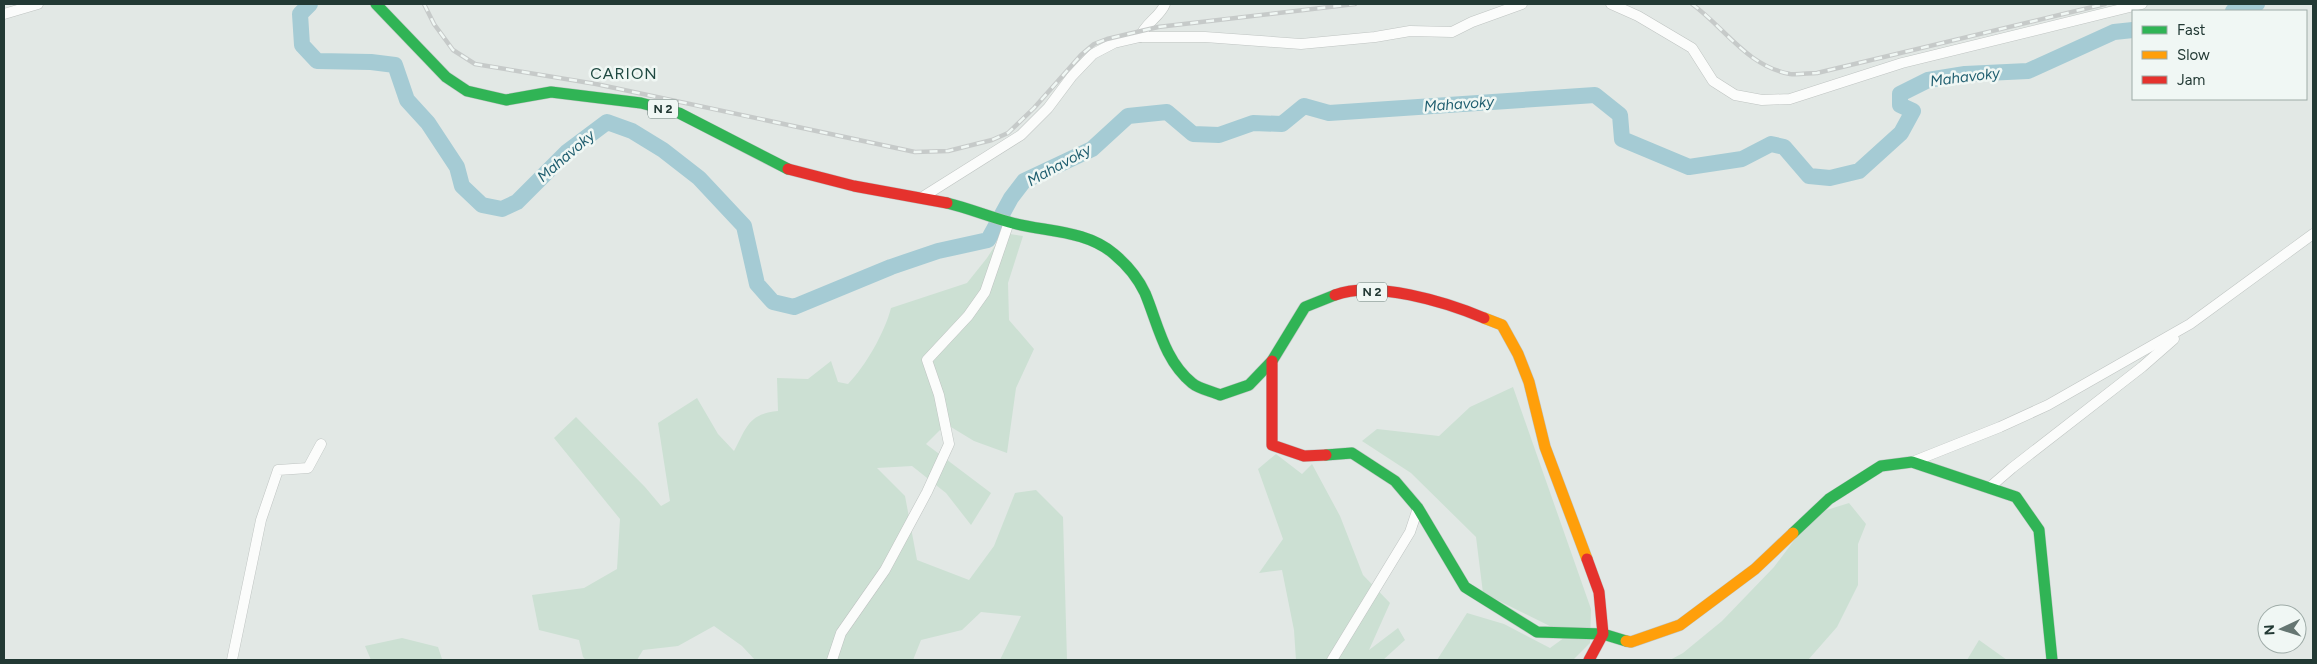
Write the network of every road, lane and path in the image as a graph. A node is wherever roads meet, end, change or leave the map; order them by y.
1 (38, 4) edge
2 (376, 4) edge
3 (1165, 4) edge
4 (1522, 4) edge
5 (1611, 4) edge
6 (2142, 4) edge
7 (4, 14) edge
8 (1140, 37) junction
9 (921, 198) junction
10 (1010, 222) junction
11 (2313, 234) edge
12 (2190, 324) junction
13 (1272, 361) junction
14 (321, 444) dead end
15 (1912, 462) junction
16 (1990, 487) junction
17 (1418, 508) junction
18 (1603, 634) junction
19 (232, 660) edge
20 (832, 660) edge
21 (1332, 660) edge
22 (1589, 660) edge
23 (2052, 660) edge

1 - 7 street
2 - 9 main road, N 2
3 - 8 street
4 - 8 street
5 - 6 street
8 - 9 street
9 - 10 main road, N 2
10 - 13 main road, N 2
10 - 20 street
11 - 12 street
12 - 15 street
12 - 16 street
13 - 17 main road
13 - 18 main road, N 2
14 - 19 street
15 - 16 main road
15 - 18 main road
16 - 23 main road
17 - 18 main road
17 - 21 street
18 - 22 main road

